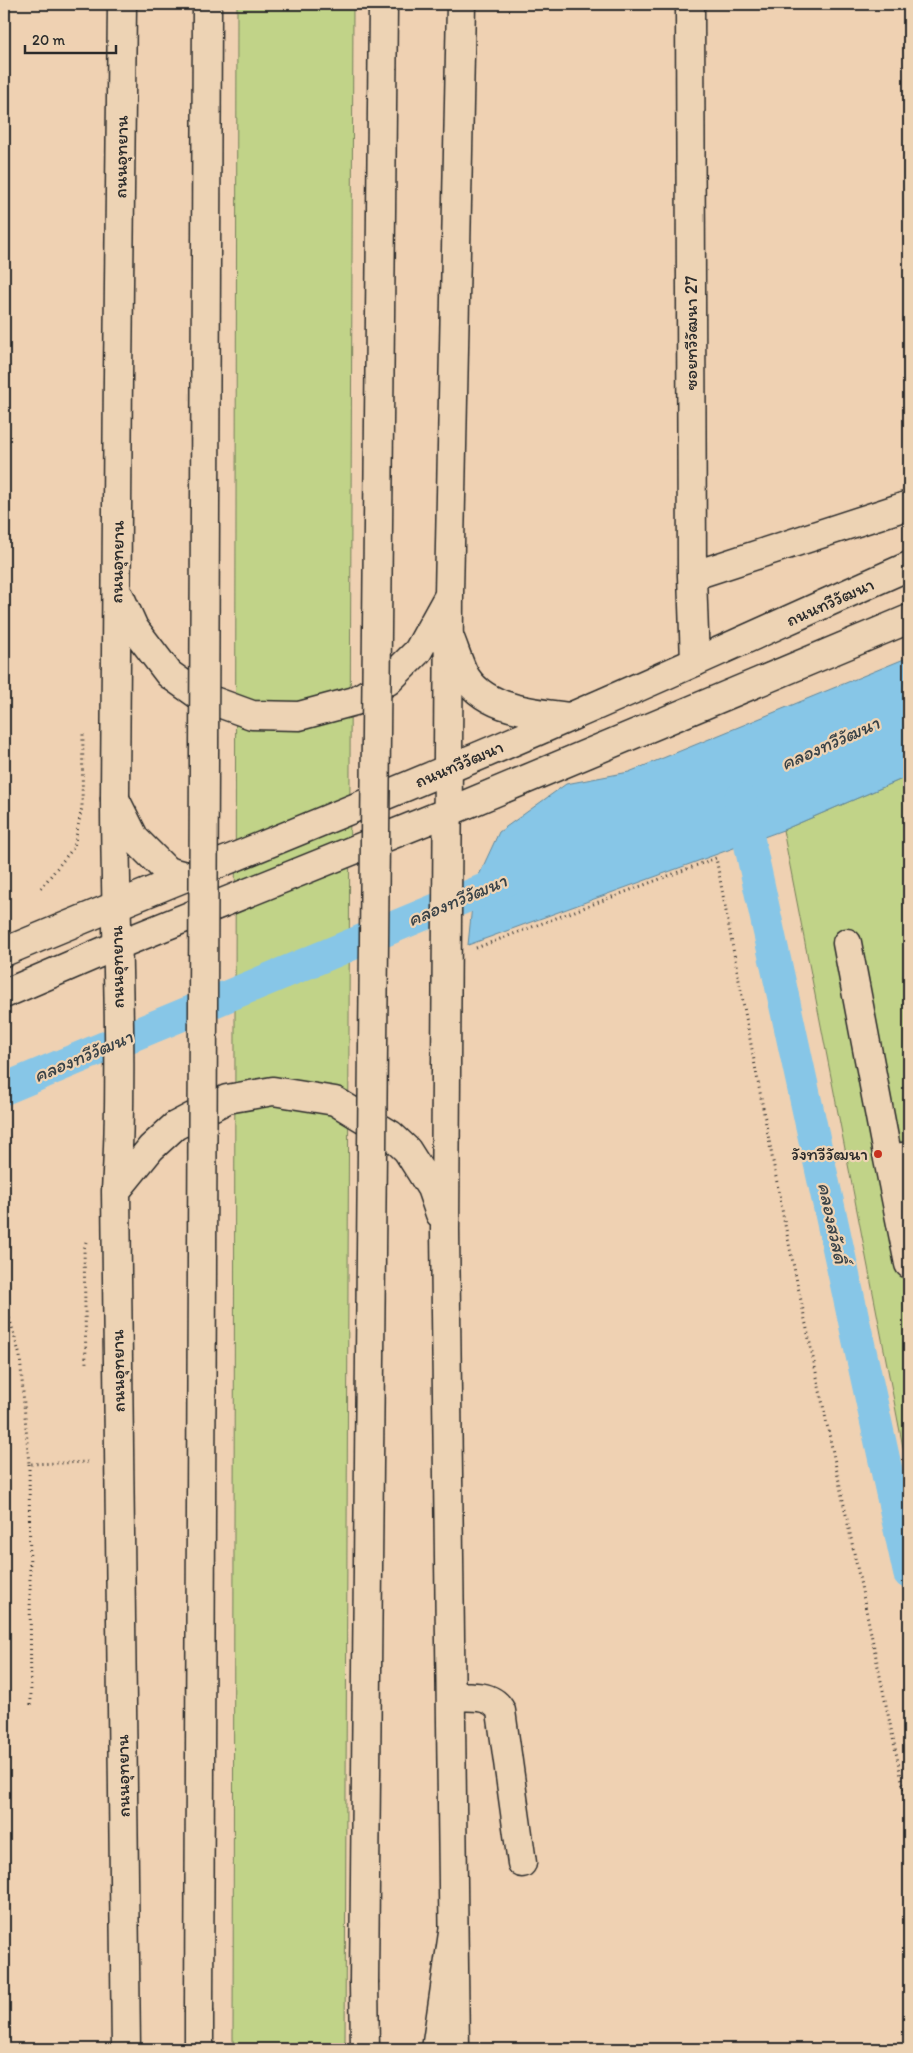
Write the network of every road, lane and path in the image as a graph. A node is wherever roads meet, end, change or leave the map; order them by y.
1 (122, 4) edge
2 (207, 4) edge
3 (383, 4) edge
4 (461, 4) edge
5 (690, 4) edge
6 (909, 505) edge
7 (909, 566) edge
8 (692, 576) junction
9 (116, 587) junction
10 (450, 594) junction
11 (909, 619) edge
12 (450, 636) junction
13 (695, 662) junction
14 (570, 717) junction
15 (448, 769) junction
16 (115, 799) junction
17 (448, 822) junction
18 (189, 877) junction
19 (116, 905) junction
20 (847, 943) dead end
21 (118, 945) junction
22 (481, 946) dead end
23 (4, 952) edge
24 (4, 994) edge
25 (898, 1157) edge
26 (116, 1191) junction
27 (445, 1230) junction
28 (909, 1264) edge
29 (4, 1299) edge
30 (119, 1461) junction
31 (29, 1464) junction
32 (451, 1696) junction
33 (31, 1706) dead end
34 (909, 1814) edge
35 (522, 1863) dead end
36 (454, 1933) junction
37 (126, 2049) edge
38 (199, 2049) edge
39 (365, 2049) edge
40 (436, 2049) edge
41 (455, 2049) edge

1 - 9 main road, ถนนอุทยาน
2 - 38 main road, bridge
3 - 39 main road, bridge
4 - 10 main road
5 - 8 main road, ซอยทวีวัฒนา 27
6 - 8 main road
7 - 13 main road, ถนนทวีวัฒนา
8 - 13 main road, ซอยทวีวัฒนา 27
9 - 10 main road
9 - 16 main road, ถนนอุทยาน
10 - 12 main road
11 - 17 main road
12 - 14 main road
12 - 15 main road
13 - 14 main road, ถนนทวีวัฒนา
14 - 15 main road, ถนนทวีวัฒนา
15 - 17 main road
15 - 18 main road, ถนนทวีวัฒนา
16 - 18 main road
16 - 19 main road, ถนนอุทยาน
17 - 21 main road
17 - 27 main road
18 - 19 main road, ถนนทวีวัฒนา
19 - 21 main road, ถนนอุทยาน
19 - 23 main road, ถนนทวีวัฒนา
20 - 25 main road
21 - 24 main road
21 - 26 main road, ถนนอุทยาน
22 - 34 path
25 - 28 main road
26 - 27 main road
26 - 30 main road, ถนนอุทยาน
27 - 32 main road
29 - 31 path
30 - 31 path
30 - 37 main road, ถนนอุทยาน
31 - 33 path
32 - 35 main road
32 - 36 main road
36 - 40 main road
36 - 41 main road

